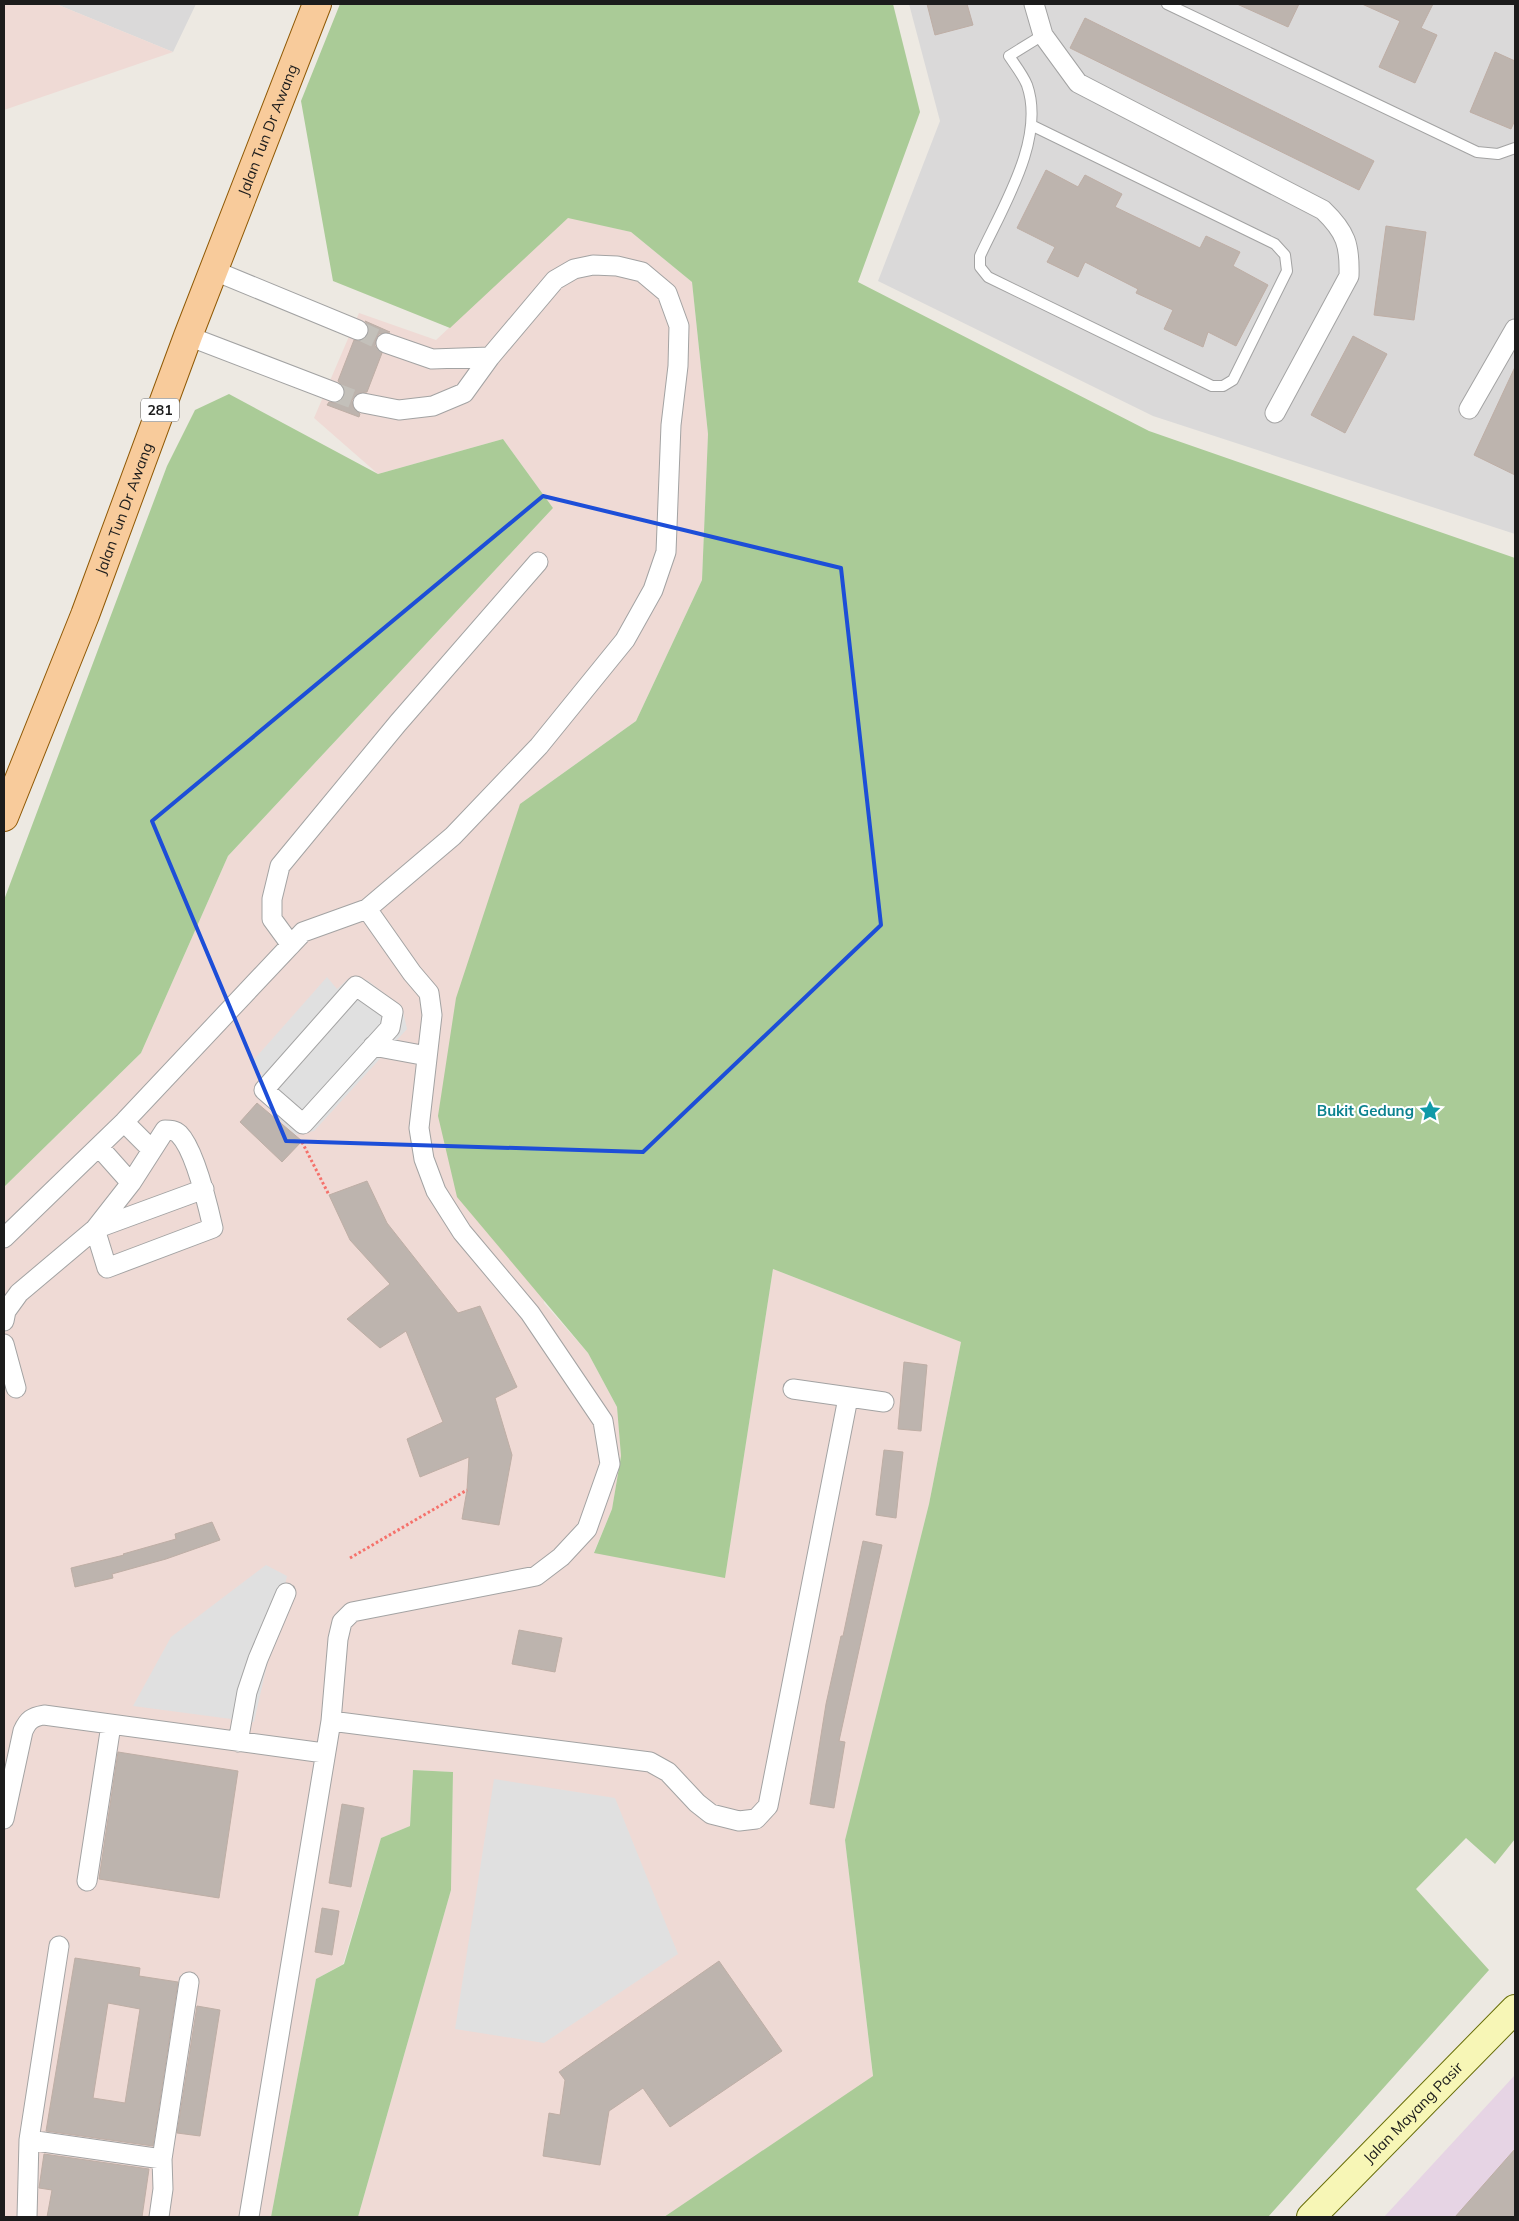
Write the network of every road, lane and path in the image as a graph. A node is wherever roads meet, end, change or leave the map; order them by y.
1 (317, 4) edge
2 (1034, 4) edge
3 (1167, 4) edge
4 (1042, 35) junction
5 (1031, 125) junction
6 (1515, 148) edge
7 (215, 271) junction
8 (1515, 329) edge
9 (358, 330) tunnel mouth
10 (188, 336) junction
11 (386, 343) tunnel mouth
12 (490, 358) junction
13 (334, 392) tunnel mouth
14 (363, 403) tunnel mouth
15 (1469, 409) dead end
16 (1275, 413) dead end
17 (538, 562) dead end
18 (4, 817) edge
19 (367, 909) junction
20 (291, 945) junction
21 (373, 1046) junction
22 (427, 1056) junction
23 (124, 1122) junction
24 (302, 1141) dead end
25 (100, 1147) junction
26 (152, 1150) junction
27 (131, 1183) junction
28 (204, 1189) junction
29 (329, 1195) dead end
30 (94, 1229) junction
31 (4, 1238) edge
32 (4, 1321) edge
33 (4, 1344) edge
34 (16, 1388) dead end
35 (793, 1389) dead end
36 (848, 1398) junction
37 (884, 1402) dead end
38 (467, 1490) dead end
39 (350, 1558) dead end
40 (286, 1593) dead end
41 (330, 1721) junction
42 (111, 1725) junction
43 (238, 1742) junction
44 (324, 1754) junction
45 (4, 1819) edge
46 (87, 1881) dead end
47 (59, 1946) dead end
48 (189, 1982) dead end
49 (1515, 2009) edge
50 (29, 2140) junction
51 (162, 2160) junction
52 (27, 2217) edge
53 (159, 2217) edge
54 (249, 2217) edge
55 (1311, 2217) edge

1 - 7 main road, Jalan Tun Dr Awang / 281
2 - 4 street
3 - 6 lane
4 - 5 lane
4 - 16 street
5 - 5 lane
7 - 9 street
7 - 10 main road, Jalan Tun Dr Awang / 281
8 - 15 street
10 - 13 street
10 - 18 main road, Jalan Tun Dr Awang / 281
11 - 12 street
12 - 14 street
12 - 19 street
17 - 20 street
19 - 20 street
19 - 22 street
20 - 23 street
21 - 21 street
21 - 22 street
22 - 41 street
23 - 25 street
23 - 26 street
24 - 29 path
25 - 27 street
25 - 31 street
26 - 27 street
26 - 28 street
27 - 30 street
28 - 30 street
28 - 30 street
30 - 32 street
33 - 34 street
35 - 36 street
36 - 37 street
36 - 41 street
38 - 39 path
40 - 43 street
41 - 44 street
42 - 43 street
42 - 45 street
42 - 46 street
43 - 44 street
44 - 54 street
47 - 50 street
48 - 51 street
49 - 55 street, Jalan Mayang Pasir
50 - 51 street
50 - 52 street
51 - 53 street

